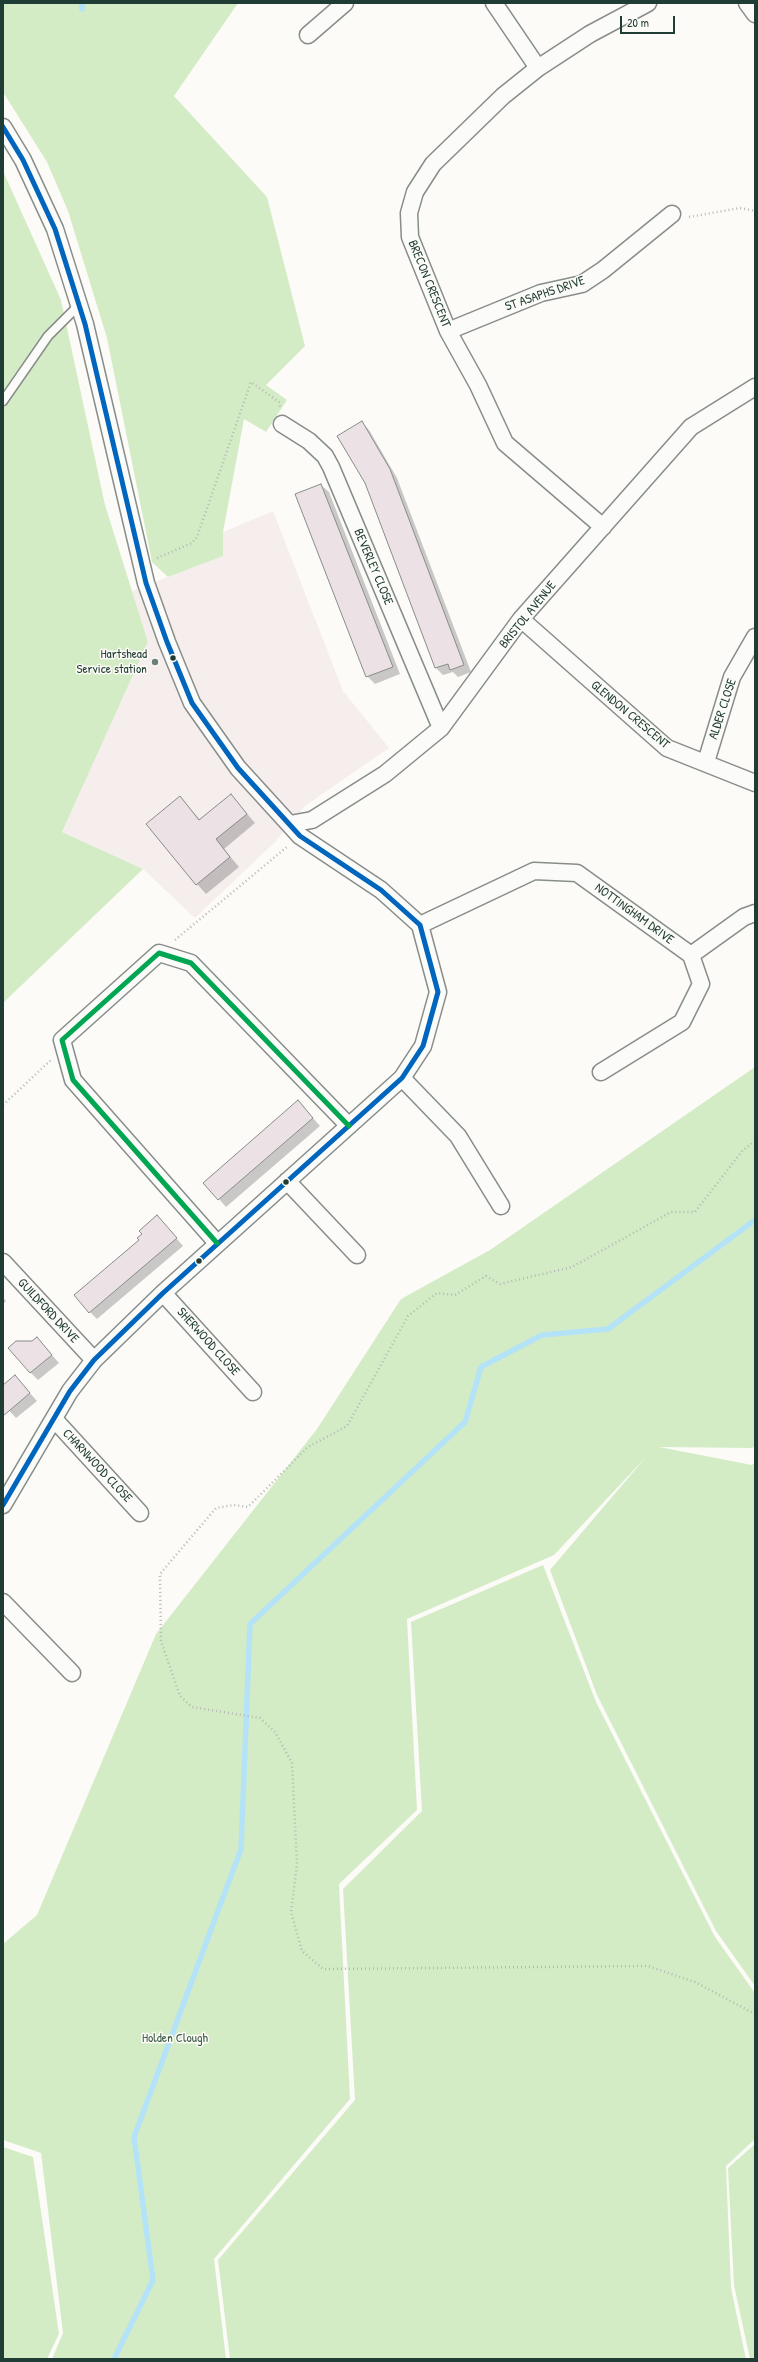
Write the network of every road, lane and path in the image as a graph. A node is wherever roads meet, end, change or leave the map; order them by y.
1 (345, 3) edge
2 (494, 3) edge
3 (648, 3) edge
4 (746, 3) edge
5 (755, 14) edge
6 (308, 35) dead end
7 (538, 68) junction
8 (3, 127) edge
9 (755, 211) edge
10 (672, 214) joint
11 (79, 305) junction
12 (448, 331) junction
13 (755, 387) edge
14 (3, 401) edge
15 (282, 424) joint
16 (603, 527) junction
17 (142, 563) junction
18 (521, 619) junction
19 (755, 637) edge
20 (441, 728) junction
21 (706, 762) junction
22 (755, 783) edge
23 (295, 830) junction
24 (755, 913) edge
25 (420, 925) junction
26 (159, 953) junction
27 (691, 955) junction
28 (64, 1048) junction
29 (601, 1072) dead end
30 (402, 1078) junction
31 (3, 1105) edge
32 (349, 1126) junction
33 (755, 1141) edge
34 (287, 1181) junction
35 (501, 1206) dead end
36 (217, 1243) junction
37 (357, 1255) dead end
38 (3, 1262) edge
39 (163, 1293) junction
40 (94, 1360) junction
41 (253, 1392) dead end
42 (54, 1420) junction
43 (4, 1498) edge
44 (140, 1513) dead end
45 (3, 1602) edge
46 (72, 1673) dead end
47 (755, 2014) edge

1 - 6 street
2 - 7 street
3 - 7 street, BRECON CRESCENT
4 - 5 street
7 - 12 street, BRECON CRESCENT
8 - 11 street
9 - 10 path
10 - 12 street, ST ASAPHS DRIVE
11 - 14 lane
11 - 17 street
12 - 16 street, BRECON CRESCENT
13 - 16 street, BRISTOL AVENUE
15 - 17 path
15 - 20 street, BEVERLEY CLOSE
16 - 18 street, BRISTOL AVENUE
17 - 23 street
18 - 20 street, BRISTOL AVENUE
18 - 21 street, GLENDON CRESCENT
19 - 21 street, ALDER CLOSE
20 - 23 street, BRISTOL AVENUE
21 - 22 street, GLENDON CRESCENT
23 - 25 street
23 - 26 path
24 - 27 street
25 - 27 street, NOTTINGHAM DRIVE
25 - 30 street
26 - 28 street
26 - 32 street
27 - 29 street
28 - 31 path
28 - 36 street
30 - 32 street
30 - 35 street
32 - 34 street
33 - 47 path
34 - 36 street
34 - 37 street
36 - 39 street
38 - 40 street, GUILDFORD DRIVE
39 - 40 street
39 - 41 street, SHERWOOD CLOSE
40 - 42 street
42 - 43 street
42 - 44 street, CHARNWOOD CLOSE
45 - 46 street

